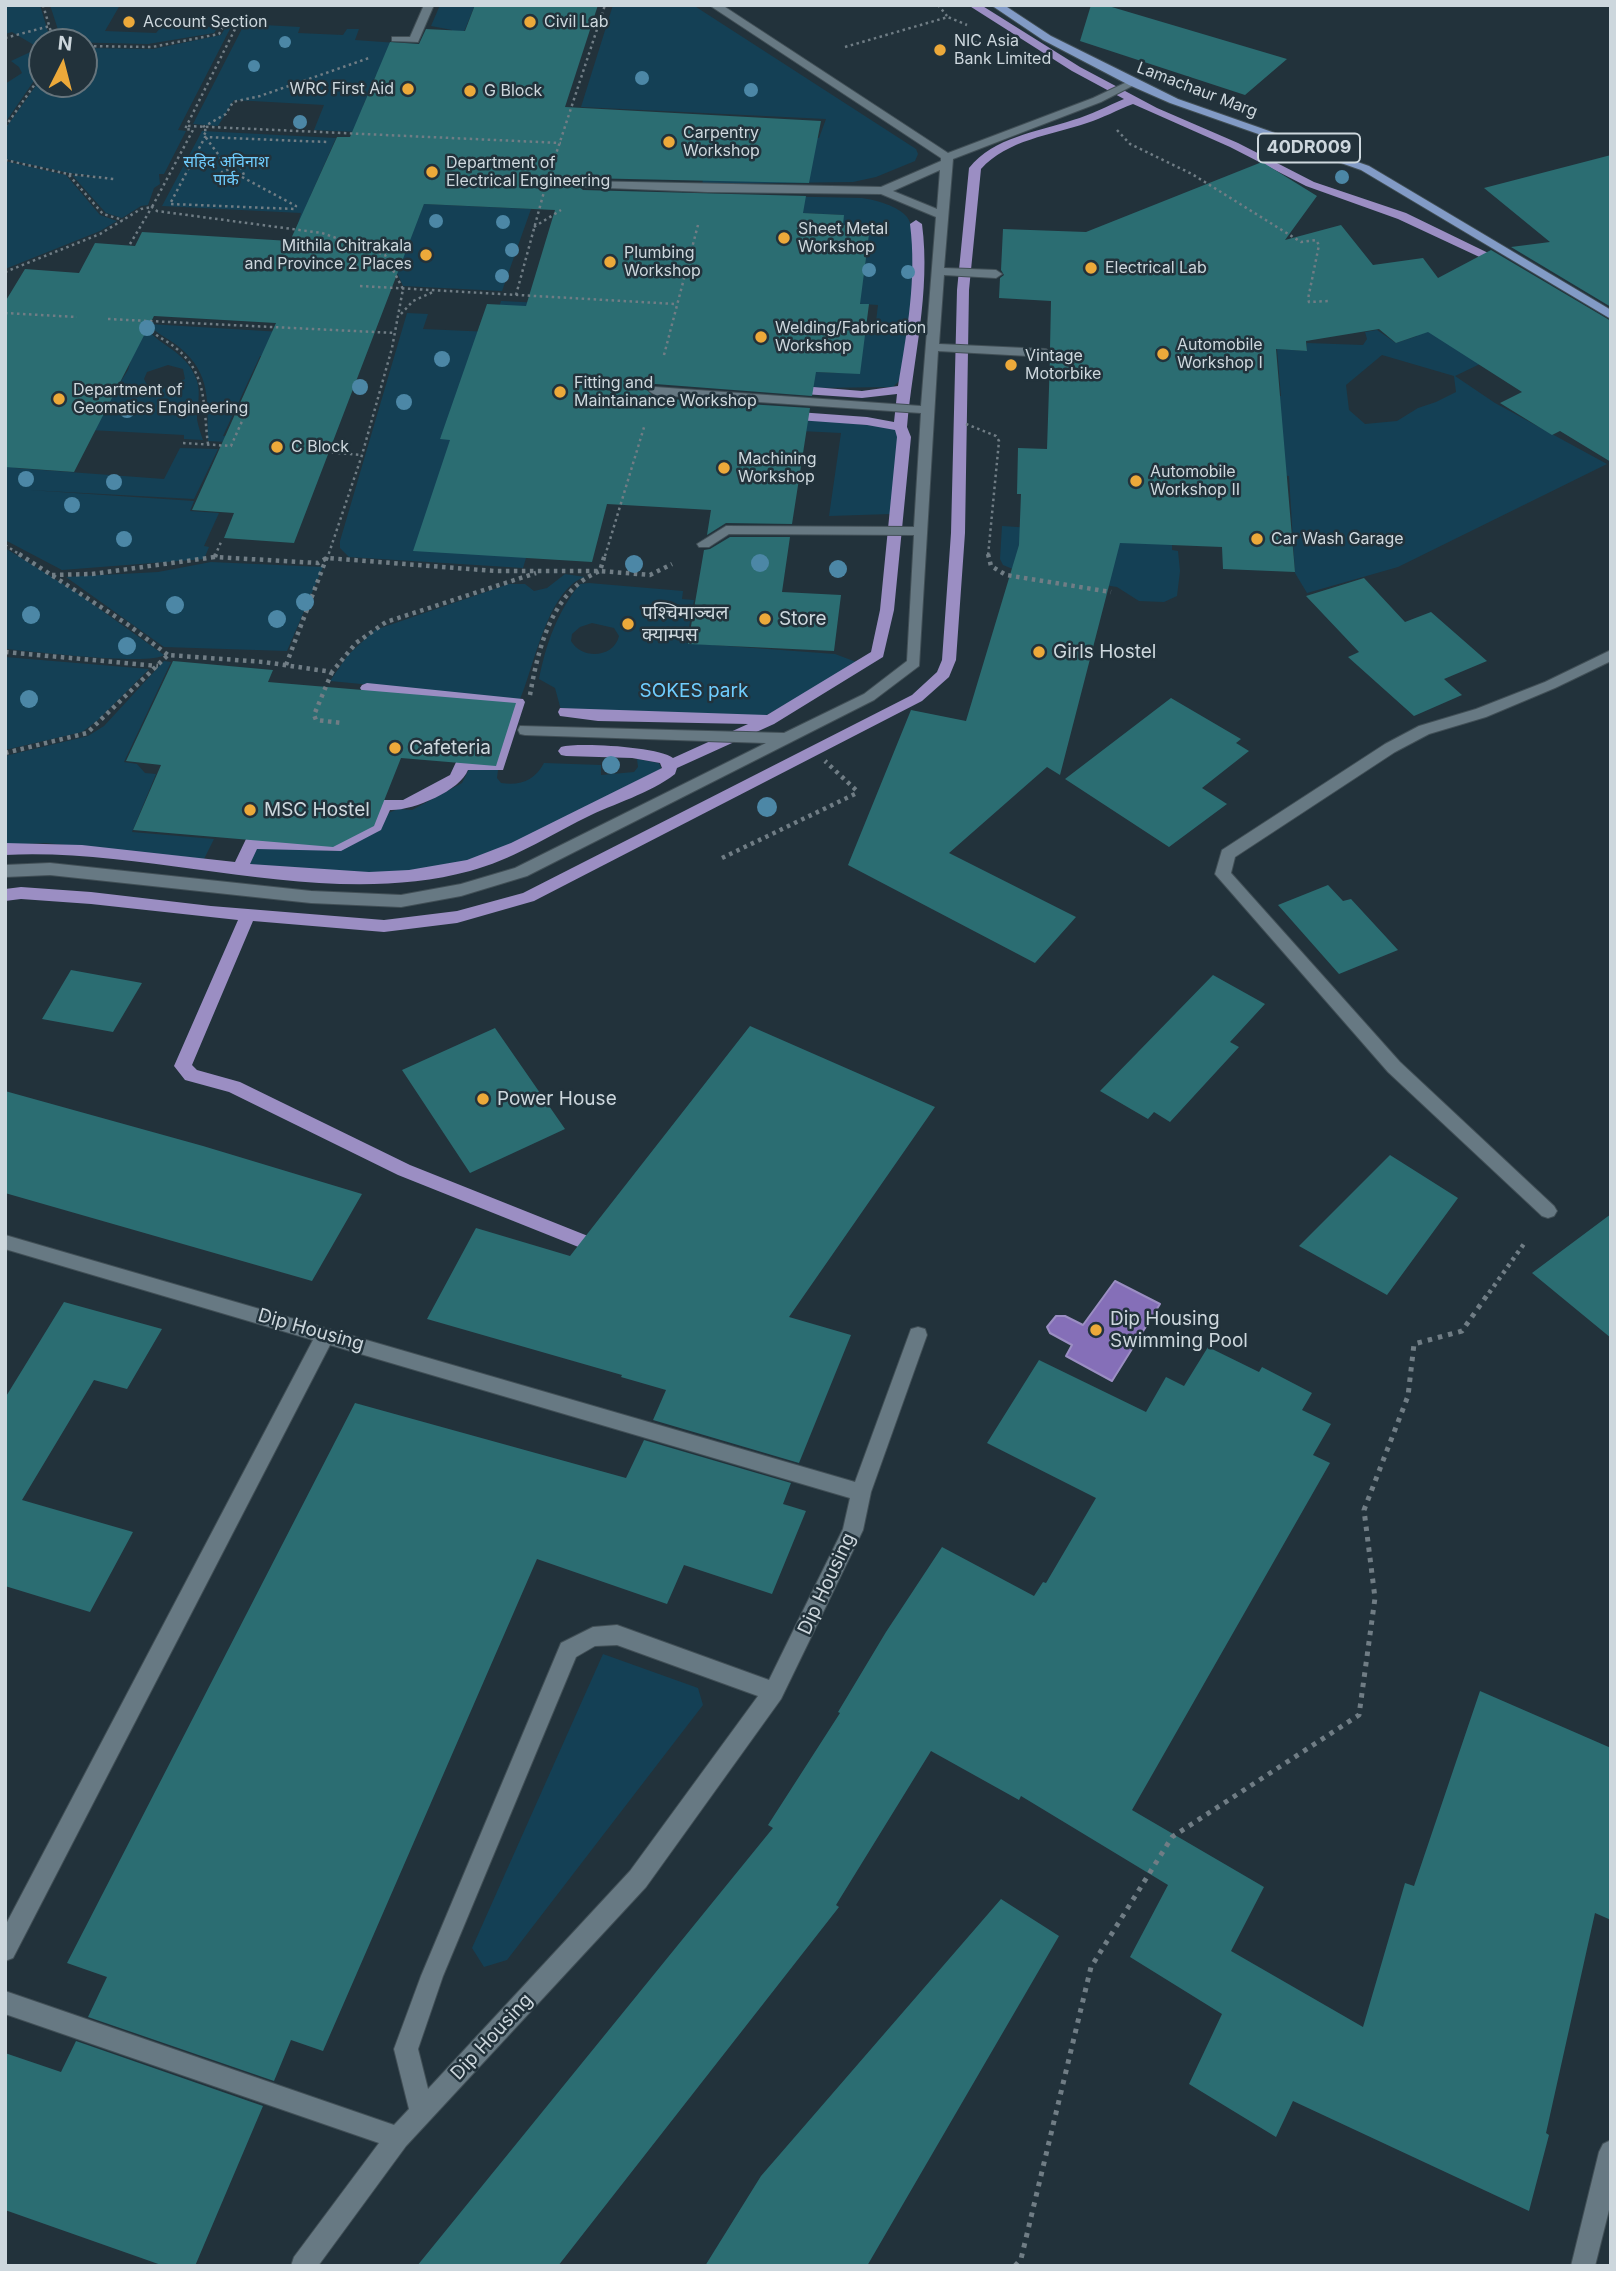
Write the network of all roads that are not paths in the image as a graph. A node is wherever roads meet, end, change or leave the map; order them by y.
1 (429, 5) edge
2 (714, 5) edge
3 (996, 5) edge
4 (396, 39) dead end
5 (1133, 83) junction
6 (946, 160) junction
7 (583, 184) dead end
8 (883, 191) junction
9 (941, 215) junction
10 (938, 271) junction
11 (996, 274) dead end
12 (1611, 316) edge
13 (933, 347) junction
14 (1046, 353) dead end
15 (655, 391) road end
16 (928, 412) junction
17 (922, 530) junction
18 (704, 544) road end
19 (1611, 655) edge
20 (525, 730) road end
21 (787, 739) junction
22 (5, 871) edge
23 (1548, 1211) road end
24 (5, 1242) edge
25 (326, 1334) junction
26 (918, 1335) dead end
27 (861, 1492) junction
28 (774, 1692) junction
29 (5, 1950) edge
30 (5, 2002) edge
31 (422, 2113) junction
32 (398, 2138) junction
33 (1611, 2152) edge
34 (303, 2266) edge
35 (1583, 2266) edge

1 - 4 street
2 - 6 street
3 - 5 main road, Lamachaur Marg / 40DR009
5 - 6 street
5 - 12 main road, Lamachaur Marg / 40DR009
6 - 8 street
6 - 9 street
7 - 8 street
8 - 9 street
9 - 10 street
10 - 11 street
10 - 13 street
13 - 14 street
13 - 16 street
15 - 16 street
16 - 17 street
17 - 18 street
17 - 21 street
19 - 23 street
20 - 21 street
21 - 22 street
24 - 25 street, Dip Housing
25 - 27 street, Dip Housing
25 - 29 street
26 - 27 street
27 - 28 street, Dip Housing
28 - 31 street, Dip Housing
28 - 31 street
30 - 32 street
31 - 32 street, Dip Housing
32 - 34 street, Dip Housing
33 - 35 street

